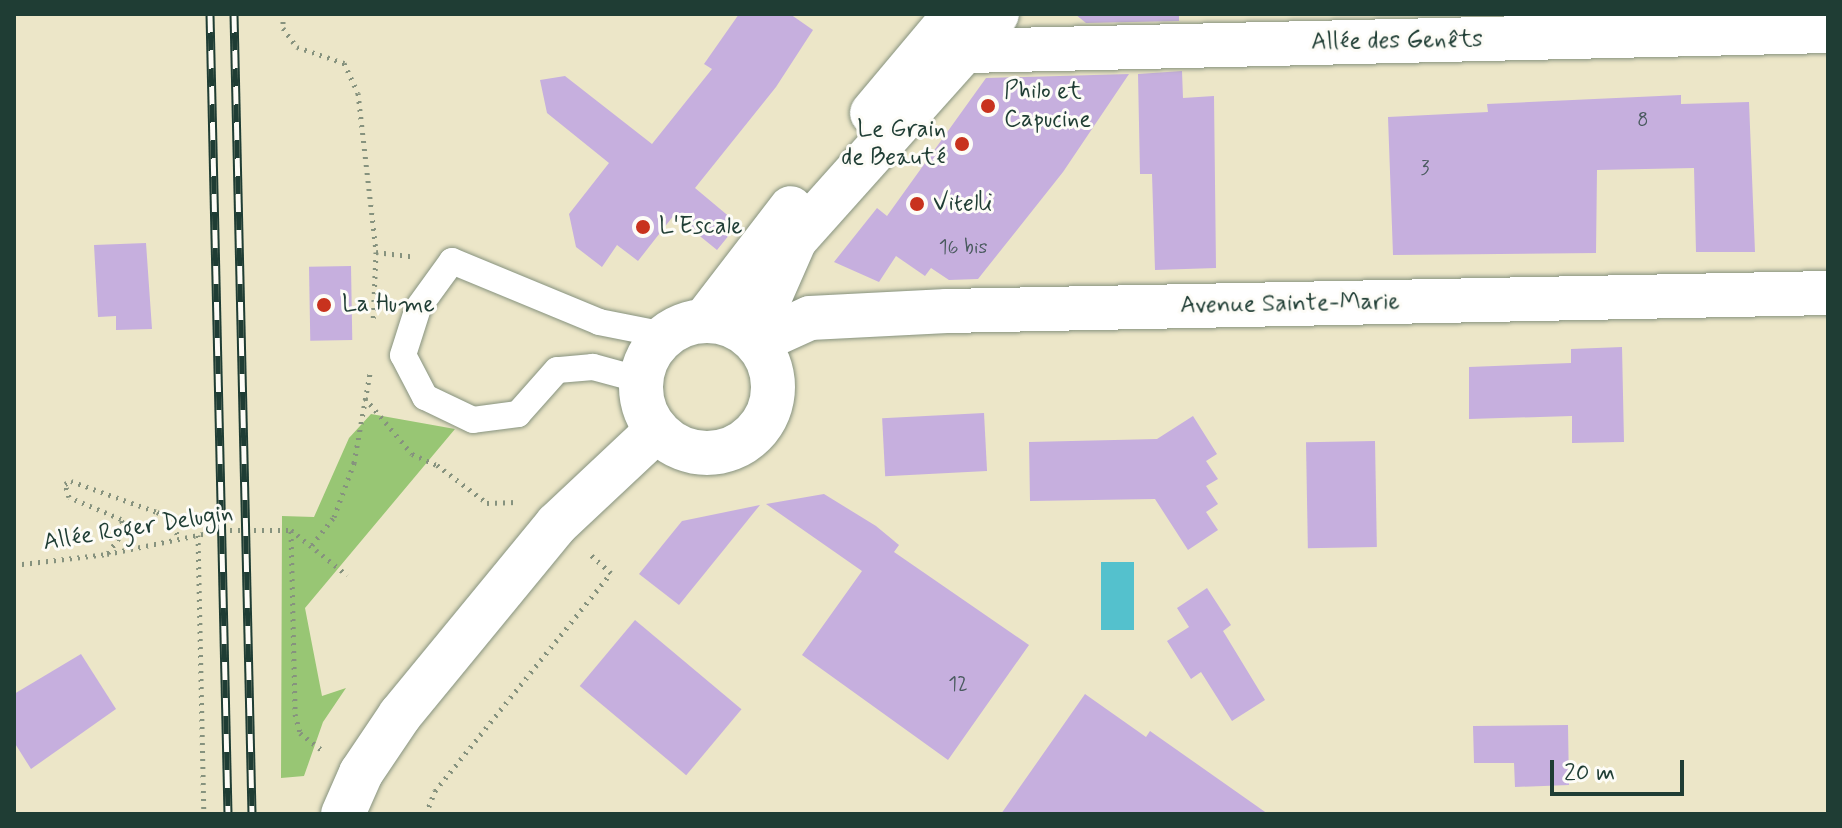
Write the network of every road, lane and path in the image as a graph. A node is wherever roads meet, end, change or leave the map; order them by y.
1 (283, 14) edge
2 (997, 14) edge
3 (1828, 31) edge
4 (961, 32) edge
5 (1828, 293) edge
6 (685, 327) junction
7 (373, 332) dead end
8 (754, 340) junction
9 (372, 364) dead end
10 (641, 380) junction
11 (365, 398) junction
12 (656, 431) junction
13 (437, 465) dead end
14 (291, 530) junction
15 (198, 535) junction
16 (179, 538) junction
17 (312, 545) junction
18 (107, 554) junction
19 (14, 565) edge
20 (611, 573) dead end
21 (347, 575) dead end
22 (361, 773) junction
23 (204, 814) edge
24 (343, 814) edge
25 (426, 814) edge

1 - 7 path
2 - 4 street
3 - 4 street, Allée des Genêts
4 - 6 street
4 - 8 street
5 - 8 street, Avenue Sainte-Marie
6 - 8 street
6 - 10 street
6 - 10 lane
8 - 12 street
9 - 11 path
10 - 12 street
11 - 13 path
11 - 17 path
12 - 22 street
14 - 15 path, Allée Roger Delugin
14 - 17 path
14 - 22 path
15 - 16 path, Allée Roger Delugin
15 - 23 path
16 - 18 path, Allée Roger Delugin
16 - 18 path
17 - 21 path
18 - 19 path, Allée Roger Delugin
20 - 25 path
22 - 24 street

